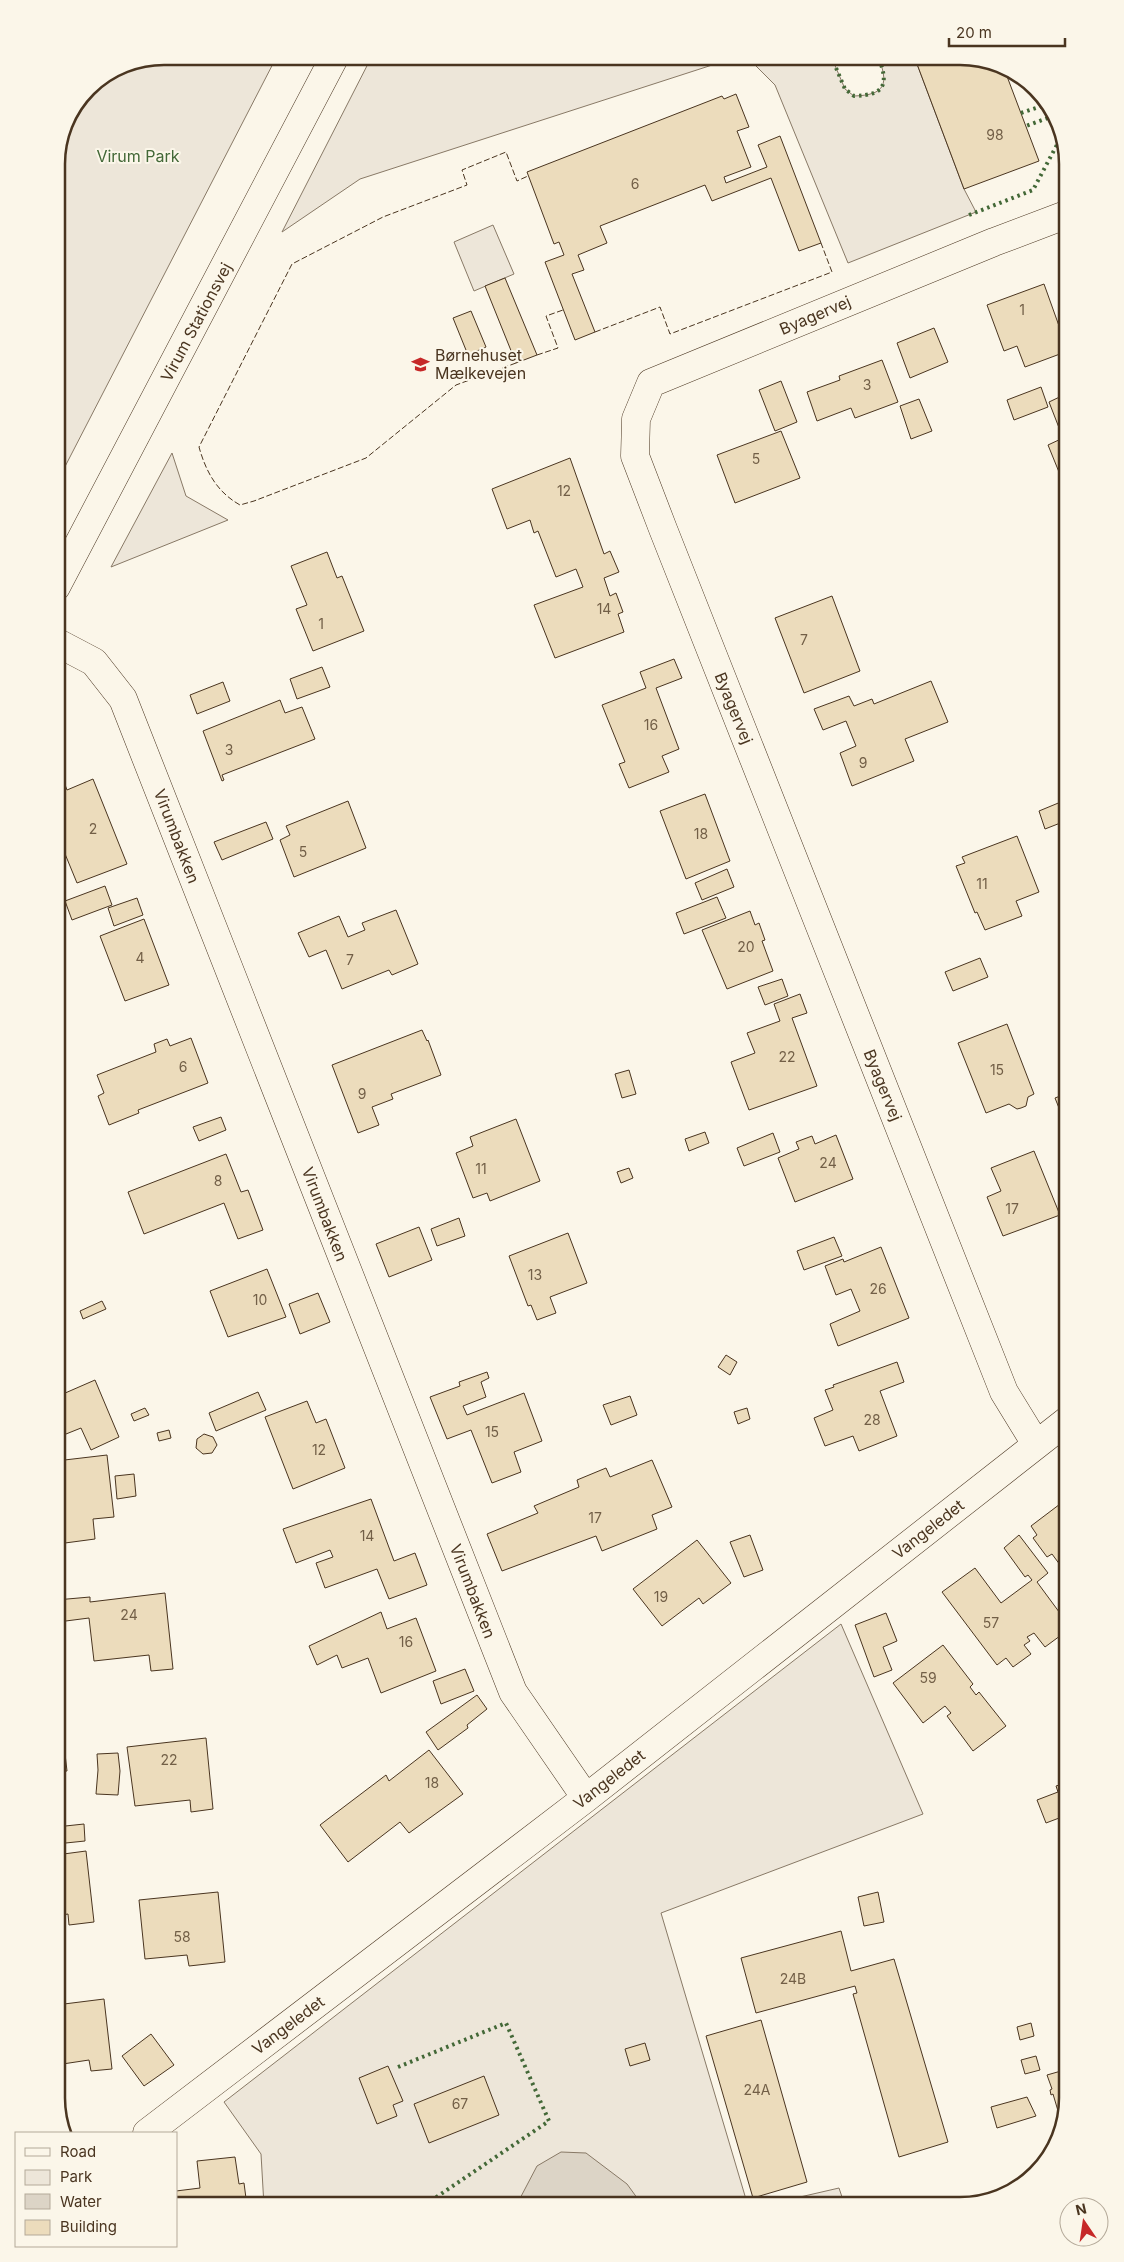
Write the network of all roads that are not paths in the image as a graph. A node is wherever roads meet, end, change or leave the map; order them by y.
1 (330, 65) edge
2 (1059, 217) edge
3 (65, 570) edge
4 (65, 647) edge
5 (1059, 1427) edge
6 (1036, 1444) junction
7 (586, 1798) junction
8 (147, 2132) edge

1 - 3 street, Virum Stationsvej
2 - 6 street, Byagervej
4 - 7 street, Virumbakken
5 - 6 street, Vangeledet
6 - 7 street, Vangeledet
7 - 8 street, Vangeledet

